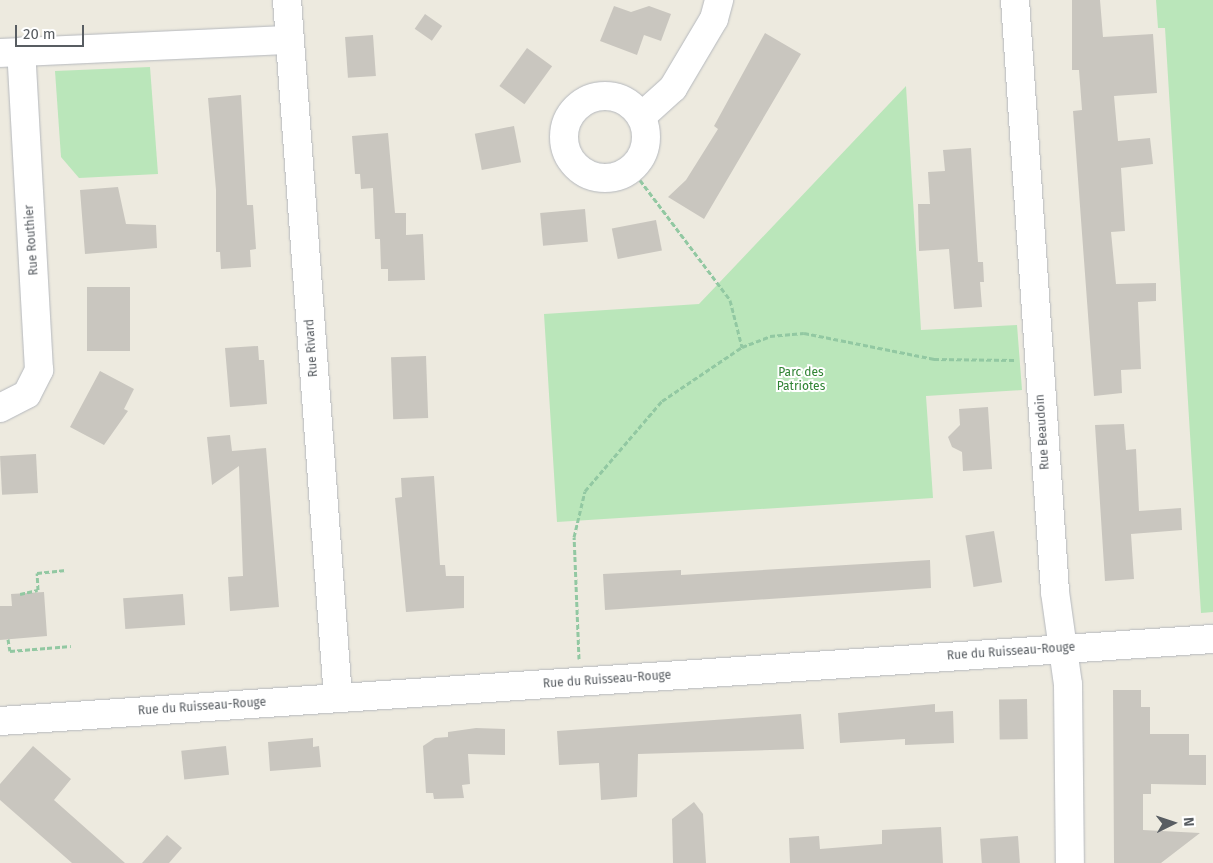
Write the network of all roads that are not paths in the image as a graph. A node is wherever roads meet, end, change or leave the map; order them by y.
1 (287, 0) edge
2 (719, 0) edge
3 (1015, 0) edge
4 (290, 40) junction
5 (10, 52) edge
6 (642, 116) junction
7 (0, 408) edge
8 (1213, 638) edge
9 (1064, 648) junction
10 (338, 697) junction
11 (0, 721) edge
12 (1070, 863) edge

1 - 4 street, Rue Rivard
2 - 6 street
3 - 9 street, Rue Beaudoin
4 - 5 street
4 - 10 street, Rue Rivard
5 - 7 street, Rue Routhier
6 - 6 street
8 - 9 street, Rue du Ruisseau-Rouge
9 - 10 street, Rue du Ruisseau-Rouge
9 - 12 street, Rue Beaudoin
10 - 11 street, Rue du Ruisseau-Rouge

